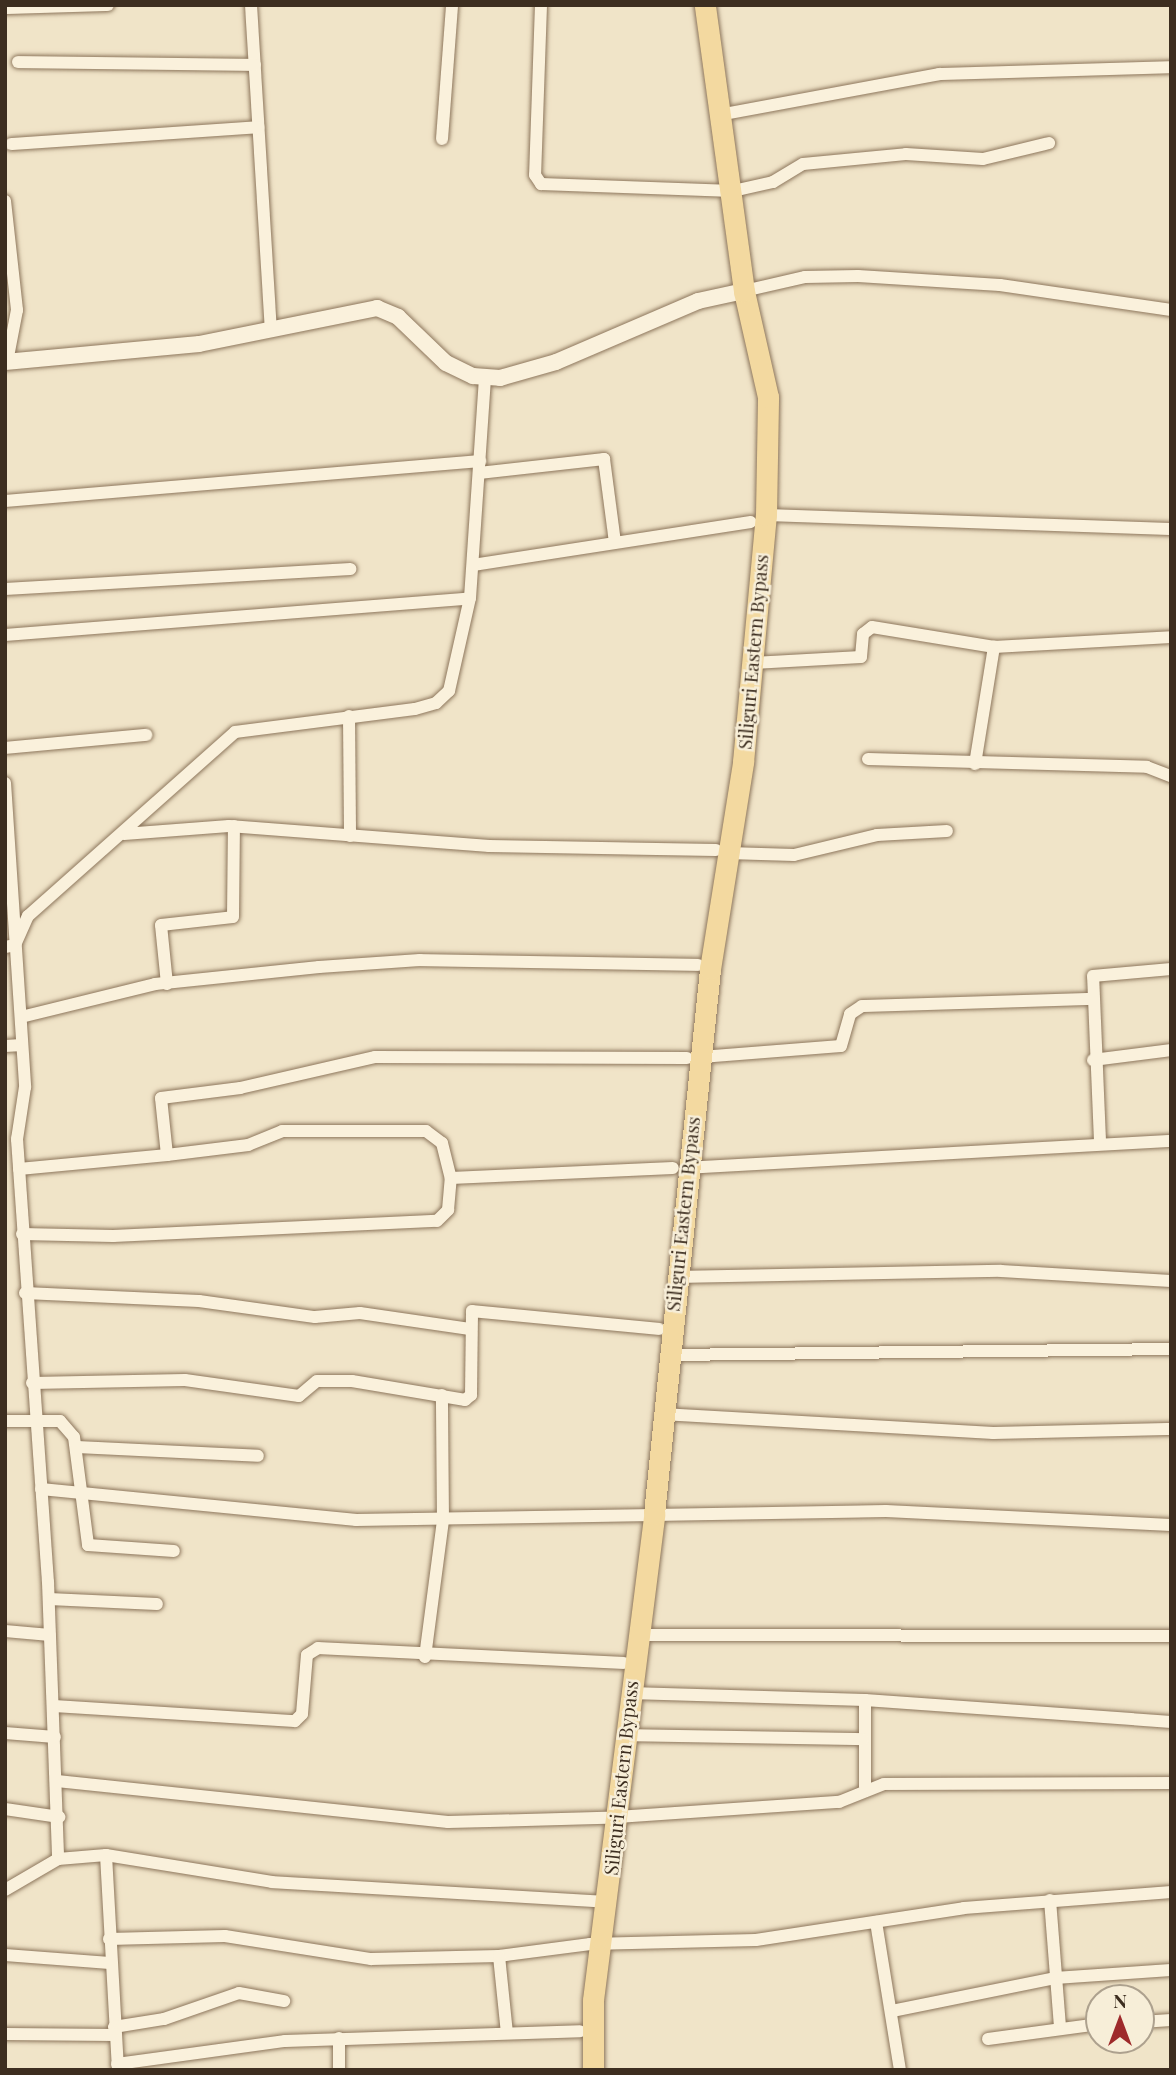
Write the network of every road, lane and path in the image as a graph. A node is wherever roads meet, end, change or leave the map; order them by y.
1 (108, 5) edge
2 (251, 5) edge
3 (452, 5) edge
4 (541, 5) edge
5 (694, 5) edge
6 (705, 5) edge
7 (9, 9) edge
8 (18, 62) dead end
9 (255, 65) junction
10 (1171, 66) edge
11 (724, 114) junction
12 (258, 127) junction
13 (442, 139) dead end
14 (1049, 143) dead end
15 (12, 144) dead end
16 (728, 152) junction
17 (733, 191) junction
18 (5, 201) edge
19 (744, 291) junction
20 (1171, 310) edge
21 (271, 330) junction
22 (6, 362) edge
23 (485, 378) junction
24 (480, 467) junction
25 (5, 501) edge
26 (758, 519) junction
27 (1171, 529) edge
28 (615, 542) junction
29 (473, 565) junction
30 (349, 569) dead end
31 (5, 589) edge
32 (470, 597) junction
33 (5, 635) edge
34 (1171, 637) edge
35 (994, 647) junction
36 (753, 663) junction
37 (349, 716) junction
38 (146, 734) dead end
39 (5, 748) edge
40 (868, 759) dead end
41 (975, 764) junction
42 (1171, 776) edge
43 (5, 783) edge
44 (234, 826) junction
45 (947, 831) dead end
46 (124, 834) junction
47 (350, 836) junction
48 (722, 851) junction
49 (10, 906) edge
50 (10, 946) edge
51 (698, 965) junction
52 (1171, 969) edge
53 (167, 984) junction
54 (1089, 999) junction
55 (21, 1017) junction
56 (22, 1045) junction
57 (5, 1046) edge
58 (1171, 1050) edge
59 (694, 1058) junction
60 (1093, 1060) junction
61 (11, 1139) edge
62 (1171, 1141) edge
63 (1100, 1142) junction
64 (167, 1155) junction
65 (680, 1168) junction
66 (19, 1169) junction
67 (451, 1178) junction
68 (5, 1208) edge
69 (21, 1209) junction
70 (22, 1234) junction
71 (676, 1277) junction
72 (1171, 1281) edge
73 (25, 1293) junction
74 (470, 1329) junction
75 (659, 1329) junction
76 (1171, 1349) edge
77 (669, 1355) junction
78 (32, 1383) junction
79 (442, 1395) junction
80 (663, 1413) junction
81 (35, 1417) junction
82 (5, 1421) edge
83 (1171, 1429) edge
84 (77, 1447) junction
85 (258, 1455) dead end
86 (41, 1489) junction
87 (80, 1493) junction
88 (647, 1514) junction
89 (443, 1521) junction
90 (1171, 1525) edge
91 (174, 1550) dead end
92 (49, 1599) junction
93 (157, 1604) dead end
94 (5, 1630) edge
95 (639, 1635) junction
96 (51, 1636) junction
97 (1171, 1636) edge
98 (425, 1657) junction
99 (624, 1663) junction
100 (630, 1693) junction
101 (865, 1700) junction
102 (54, 1706) junction
103 (1171, 1722) edge
104 (5, 1733) edge
105 (626, 1735) junction
106 (55, 1737) junction
107 (863, 1739) junction
108 (57, 1781) junction
109 (1171, 1783) edge
110 (865, 1787) junction
111 (5, 1809) edge
112 (59, 1817) junction
113 (611, 1818) junction
114 (106, 1855) junction
115 (58, 1859) junction
116 (5, 1890) edge
117 (1171, 1892) edge
118 (1050, 1900) junction
119 (596, 1901) junction
120 (876, 1922) junction
121 (109, 1939) junction
122 (596, 1944) junction
123 (5, 1955) edge
124 (499, 1956) junction
125 (110, 1963) junction
126 (1171, 1970) edge
127 (1055, 1978) junction
128 (284, 2001) dead end
129 (892, 2011) junction
130 (1085, 2025) edge
131 (1060, 2027) junction
132 (115, 2031) junction
133 (580, 2031) junction
134 (507, 2033) junction
135 (5, 2034) edge
136 (339, 2038) junction
137 (988, 2039) dead end
138 (117, 2067) edge
139 (339, 2070) edge
140 (582, 2070) edge
141 (593, 2070) edge
142 (900, 2070) edge

1 - 7 street
2 - 9 street
3 - 13 street
4 - 17 street
5 - 16 main road, Siliguri Eastern Bypass
6 - 11 main road, Siliguri Eastern Bypass
8 - 9 street
9 - 12 street
10 - 11 street
11 - 16 main road, Siliguri Eastern Bypass
12 - 15 street
12 - 21 street
14 - 17 street
16 - 17 main road, Siliguri Eastern Bypass
17 - 19 main road, Siliguri Eastern Bypass
18 - 22 street
19 - 20 street
19 - 23 street
19 - 26 main road, Siliguri Eastern Bypass
21 - 22 street
21 - 23 street
23 - 24 street
24 - 25 street
24 - 28 street
24 - 29 street
26 - 27 street
26 - 28 street
26 - 36 main road, Siliguri Eastern Bypass
26 - 48 main road, Siliguri Eastern Bypass
28 - 29 street
29 - 32 street
30 - 31 street
32 - 33 street
32 - 37 street
34 - 35 street
35 - 36 street
35 - 41 street
36 - 48 main road, Siliguri Eastern Bypass
37 - 46 street
37 - 47 street
38 - 39 street
40 - 41 street
41 - 42 street
43 - 49 street
44 - 46 street
44 - 47 street
44 - 53 street
45 - 48 street
46 - 50 street
47 - 48 street
48 - 51 main road, Siliguri Eastern Bypass
48 - 59 main road, Siliguri Eastern Bypass
49 - 50 street
50 - 55 street
51 - 53 street
51 - 59 main road, Siliguri Eastern Bypass
52 - 54 street
53 - 55 street
54 - 59 street
54 - 60 street
55 - 56 street
56 - 57 street
56 - 61 street
58 - 60 street
59 - 64 street
59 - 65 main road, Siliguri Eastern Bypass
60 - 63 street
61 - 66 street
62 - 63 street
63 - 65 street
64 - 66 street
64 - 67 street
65 - 67 street
65 - 71 main road, Siliguri Eastern Bypass
65 - 75 main road, Siliguri Eastern Bypass
66 - 69 street
67 - 70 street
68 - 69 street
69 - 70 street
70 - 73 street
71 - 72 street
71 - 77 main road, Siliguri Eastern Bypass
73 - 74 street
73 - 78 street
74 - 75 street
74 - 79 street
75 - 88 main road, Siliguri Eastern Bypass
76 - 77 street
77 - 80 main road, Siliguri Eastern Bypass
78 - 79 street
78 - 81 street
79 - 89 street
80 - 83 street
80 - 88 main road, Siliguri Eastern Bypass
81 - 82 street
81 - 84 street
81 - 86 street
84 - 85 street
84 - 87 street
86 - 87 street
86 - 92 street
87 - 89 street
87 - 91 street
88 - 89 street
88 - 90 street
88 - 95 main road, Siliguri Eastern Bypass
88 - 99 main road, Siliguri Eastern Bypass
89 - 98 street
92 - 93 street
92 - 96 street
94 - 96 street
95 - 97 street
95 - 100 main road, Siliguri Eastern Bypass
96 - 102 street
98 - 99 street
98 - 102 street
99 - 113 main road, Siliguri Eastern Bypass
100 - 101 street
100 - 105 main road, Siliguri Eastern Bypass
101 - 103 street
101 - 107 street
102 - 106 street
104 - 106 street
105 - 107 street
105 - 113 main road, Siliguri Eastern Bypass
106 - 108 street
107 - 110 street
108 - 112 street
108 - 113 street
109 - 110 street
110 - 113 street
111 - 112 street
112 - 115 street
113 - 119 main road, Siliguri Eastern Bypass
113 - 122 main road, Siliguri Eastern Bypass
114 - 115 street
114 - 119 street
114 - 121 street
115 - 116 street
117 - 118 street
118 - 120 street
118 - 127 street
119 - 122 main road, Siliguri Eastern Bypass
120 - 122 street
120 - 129 street
121 - 124 street
121 - 125 street
122 - 124 street
122 - 133 main road, Siliguri Eastern Bypass
122 - 141 main road, Siliguri Eastern Bypass
123 - 125 street
124 - 134 street
125 - 132 street
126 - 127 street
127 - 129 street
127 - 131 street
128 - 132 street
129 - 142 street
130 - 131 street
131 - 137 street
132 - 135 street
132 - 138 street
133 - 134 street
133 - 140 main road, Siliguri Eastern Bypass
134 - 136 street
136 - 138 street
136 - 139 street

